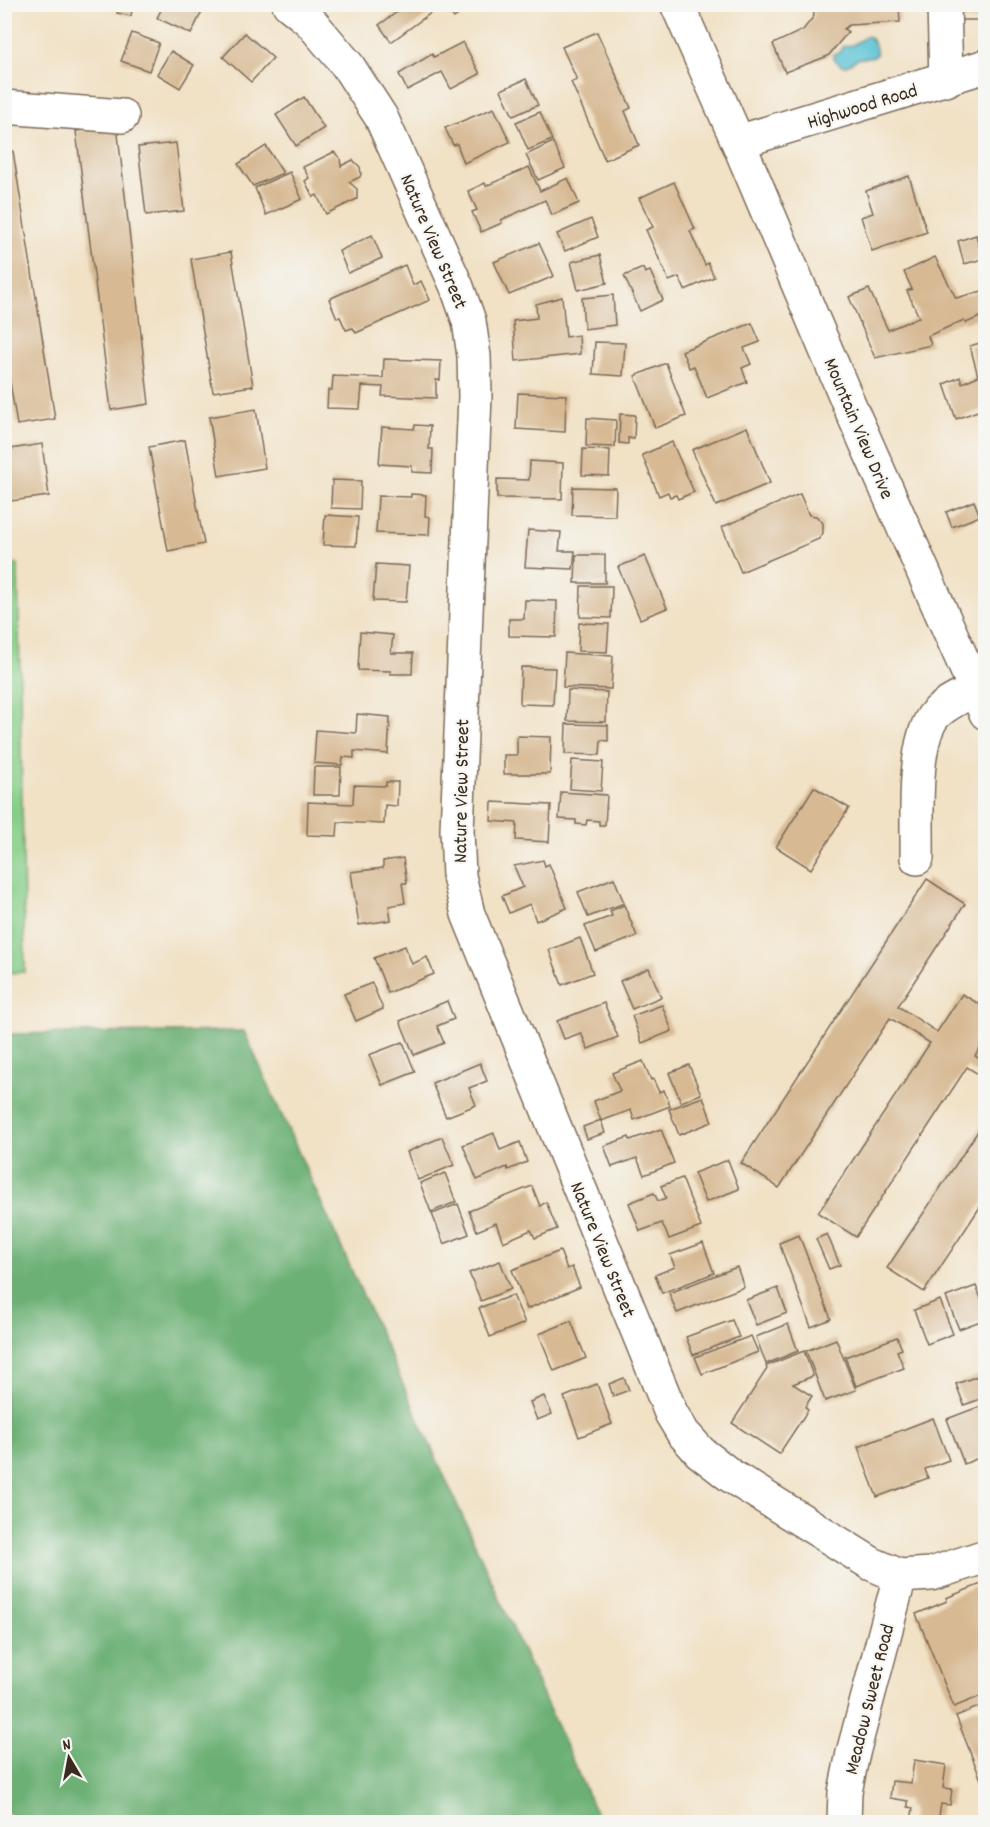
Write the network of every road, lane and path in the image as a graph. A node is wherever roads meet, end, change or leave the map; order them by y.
1 (289, 4) edge
2 (677, 4) edge
3 (944, 4) edge
4 (986, 66) edge
5 (946, 80) junction
6 (4, 107) edge
7 (122, 116) dead end
8 (738, 142) junction
9 (980, 701) edge
10 (917, 858) dead end
11 (986, 1556) edge
12 (900, 1576) junction
13 (844, 1822) edge

1 - 12 street, Nature View Street
2 - 8 street, Mountain View Drive
3 - 5 street
4 - 5 street, Highwood Road
5 - 8 street, Highwood Road
6 - 7 street
8 - 9 street, Mountain View Drive
9 - 10 street
11 - 12 street
12 - 13 street, Meadow Sweet Road

